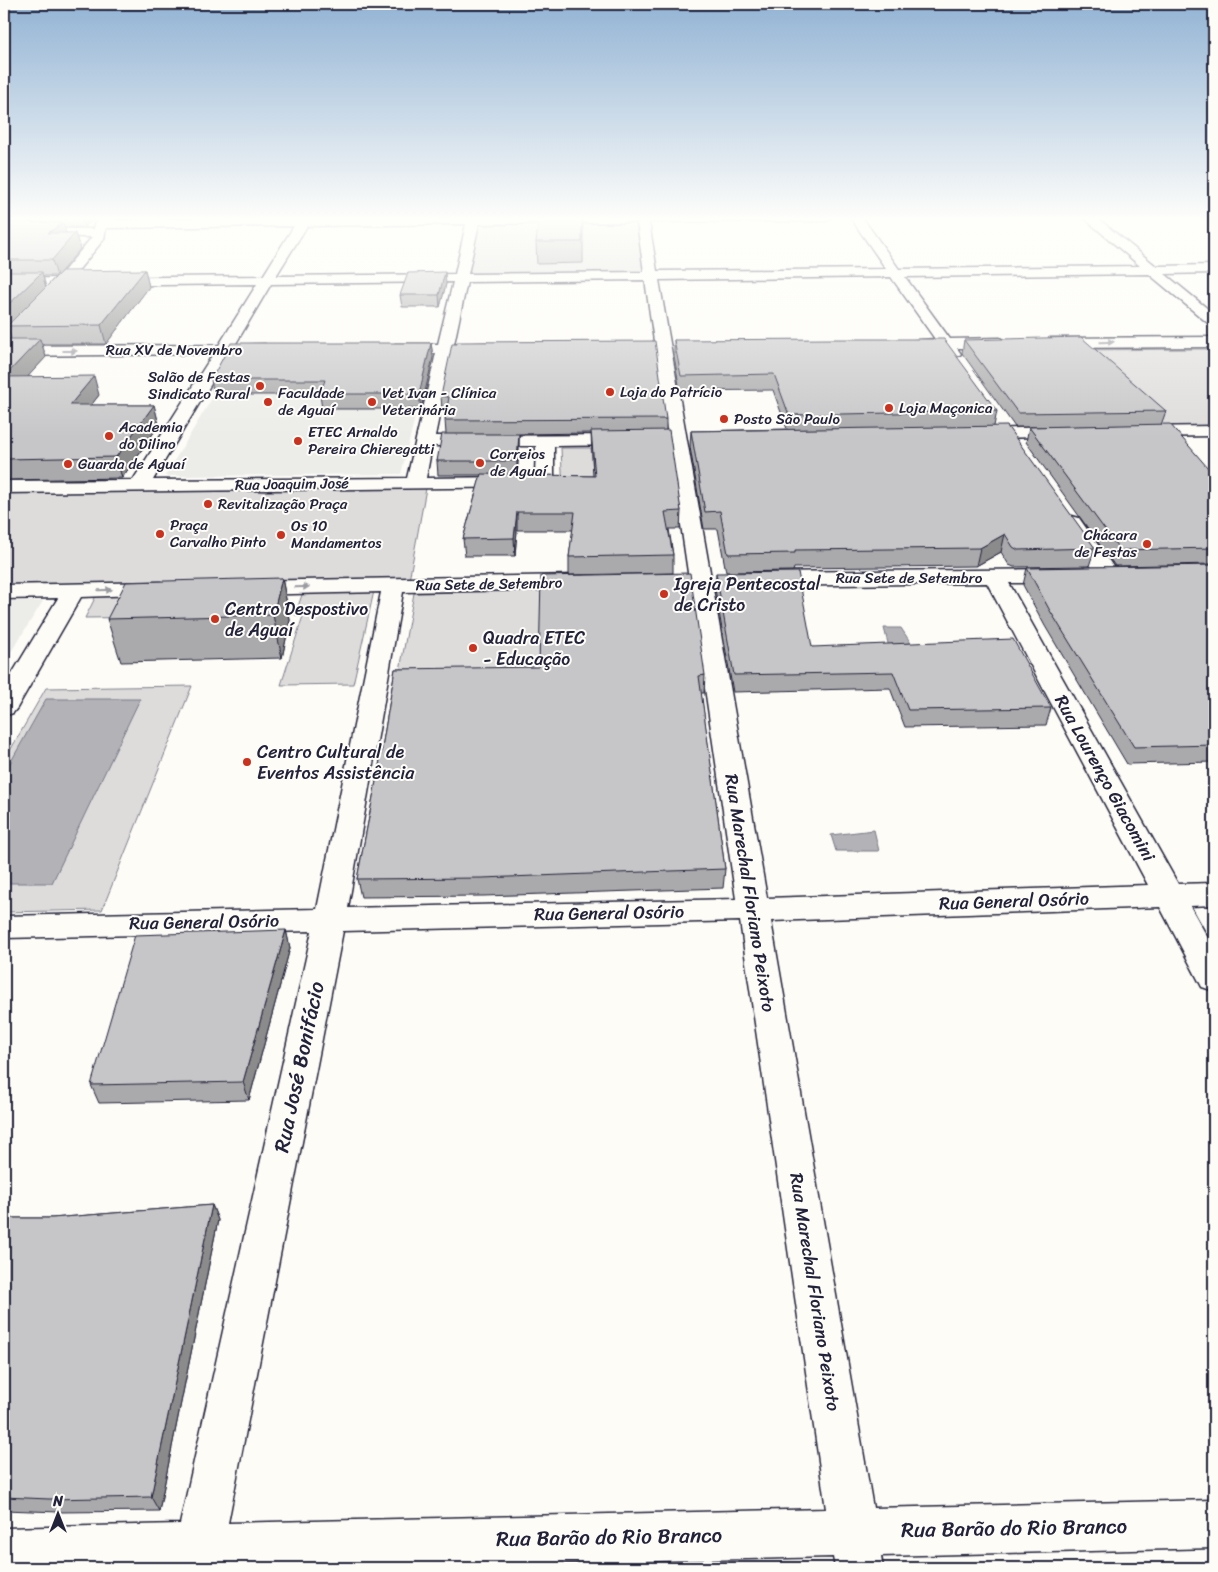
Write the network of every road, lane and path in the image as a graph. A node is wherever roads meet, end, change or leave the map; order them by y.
1 (55, 290) edge
2 (261, 290) edge
3 (458, 290) edge
4 (653, 290) edge
5 (908, 290) edge
6 (1177, 290) edge
7 (43, 302) edge
8 (1214, 321) edge
9 (1214, 342) edge
10 (1016, 343) edge
11 (1036, 343) edge
12 (897, 344) edge
13 (946, 344) junction
14 (446, 348) junction
15 (505, 348) edge
16 (282, 349) edge
17 (378, 349) edge
18 (224, 350) junction
19 (4, 351) edge
20 (963, 368) edge
21 (998, 417) edge
22 (1214, 431) edge
23 (1078, 432) edge
24 (1117, 432) edge
25 (1009, 433) junction
26 (951, 434) edge
27 (671, 440) junction
28 (426, 441) junction
29 (545, 441) junction
30 (1020, 448) edge
31 (416, 483) junction
32 (140, 485) junction
33 (4, 487) edge
34 (1064, 512) edge
35 (995, 577) junction
36 (711, 579) junction
37 (595, 582) edge
38 (393, 586) junction
39 (223, 588) edge
40 (183, 589) edge
41 (74, 590) junction
42 (4, 592) edge
43 (4, 708) edge
44 (1214, 894) edge
45 (1169, 895) junction
46 (753, 910) junction
47 (330, 919) junction
48 (4, 927) edge
49 (1214, 978) edge
50 (1214, 1524) edge
51 (199, 1547) junction
52 (856, 1550) edge
53 (4, 1552) edge

1 - 7 street
2 - 18 street
3 - 14 street
4 - 27 street, Rua Marechal Floriano Peixoto
5 - 13 street
6 - 8 street
11 -> 9 street
10 - 13 street
12 - 13 street
13 - 20 street
14 - 15 street
14 - 17 street
14 - 28 street
16 - 18 street, Rua XV de Novembro
19 -> 18 street, Rua XV de Novembro
18 - 32 street
21 - 25 street
22 - 24 street
23 - 25 street
25 - 26 street
25 - 30 street
27 - 29 street
27 - 36 street, Rua Marechal Floriano Peixoto
28 - 29 street
28 - 31 street
29 - 31 street, Rua Joaquim José
31 - 32 street, Rua Joaquim José
32 - 33 street, Rua Joaquim José
34 - 35 street, Rua Sete de Setembro
35 - 36 street, Rua Sete de Setembro
35 - 45 street, Rua Lourenço Giacomini
36 - 46 street, Rua Marechal Floriano Peixoto
37 - 38 street, Rua Sete de Setembro
39 -> 38 street, Rua Sete de Setembro
38 - 47 street, Rua José Bonifácio
41 -> 40 street
41 - 42 street
41 - 43 street
44 - 45 street, Rua General Osório
45 - 46 street, Rua General Osório
45 - 49 street, Rua Lourenço Giacomini
46 - 47 street, Rua General Osório
46 - 52 street, Rua Marechal Floriano Peixoto
47 - 48 street, Rua General Osório
47 - 51 street, Rua José Bonifácio
50 - 52 street, Rua Barão do Rio Branco
51 - 52 street, Rua Barão do Rio Branco
51 - 53 street, Rua Barão do Rio Branco

